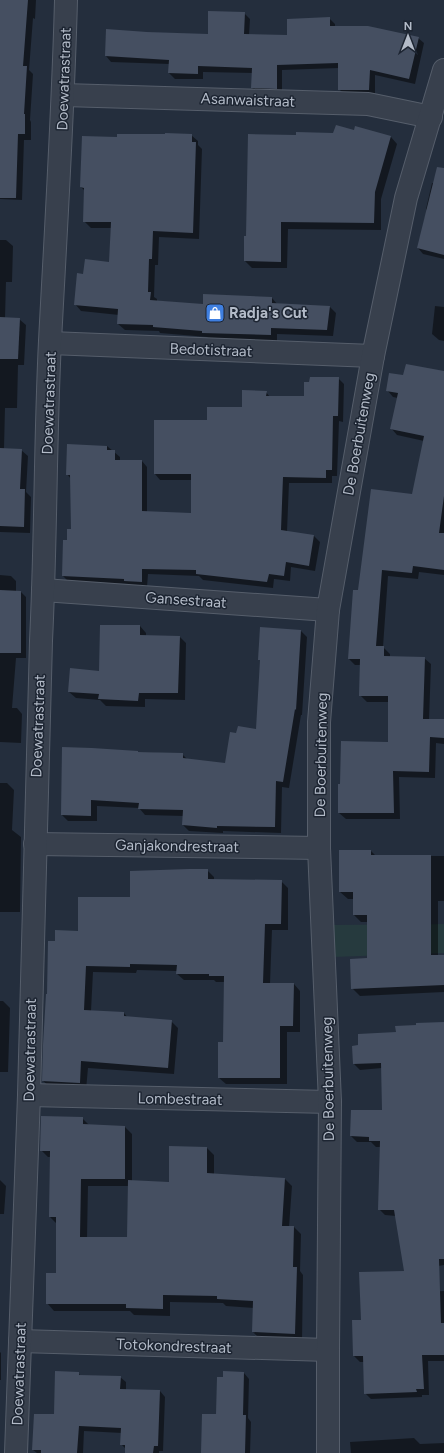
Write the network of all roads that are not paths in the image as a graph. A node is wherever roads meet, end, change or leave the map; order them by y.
1 (66, 0) edge
2 (444, 70) edge
3 (64, 95) junction
4 (431, 117) junction
5 (50, 343) junction
6 (373, 356) junction
7 (44, 590) junction
8 (328, 610) junction
9 (35, 844) junction
10 (319, 848) junction
11 (29, 1095) junction
12 (330, 1102) junction
13 (20, 1341) junction
14 (328, 1350) junction
15 (16, 1453) edge
16 (328, 1453) edge

1 - 3 street, Doewatrastraat
2 - 4 street, De Boerbuitenweg
3 - 4 street, Asanwaistraat
3 - 5 street, Doewatrastraat
4 - 6 street, De Boerbuitenweg
5 - 6 street, Bedotistraat
5 - 7 street, Doewatrastraat
6 - 8 street, De Boerbuitenweg
7 - 8 street, Gansestraat
7 - 9 street, Doewatrastraat
8 - 10 street, De Boerbuitenweg
9 - 10 street, Ganjakondrestraat
9 - 11 street, Doewatrastraat
10 - 12 street, De Boerbuitenweg
11 - 12 street, Lombestraat
11 - 13 street, Doewatrastraat
12 - 14 street, De Boerbuitenweg
13 - 14 street, Totokondrestraat
13 - 15 street, Doewatrastraat
14 - 16 street, De Boerbuitenweg

